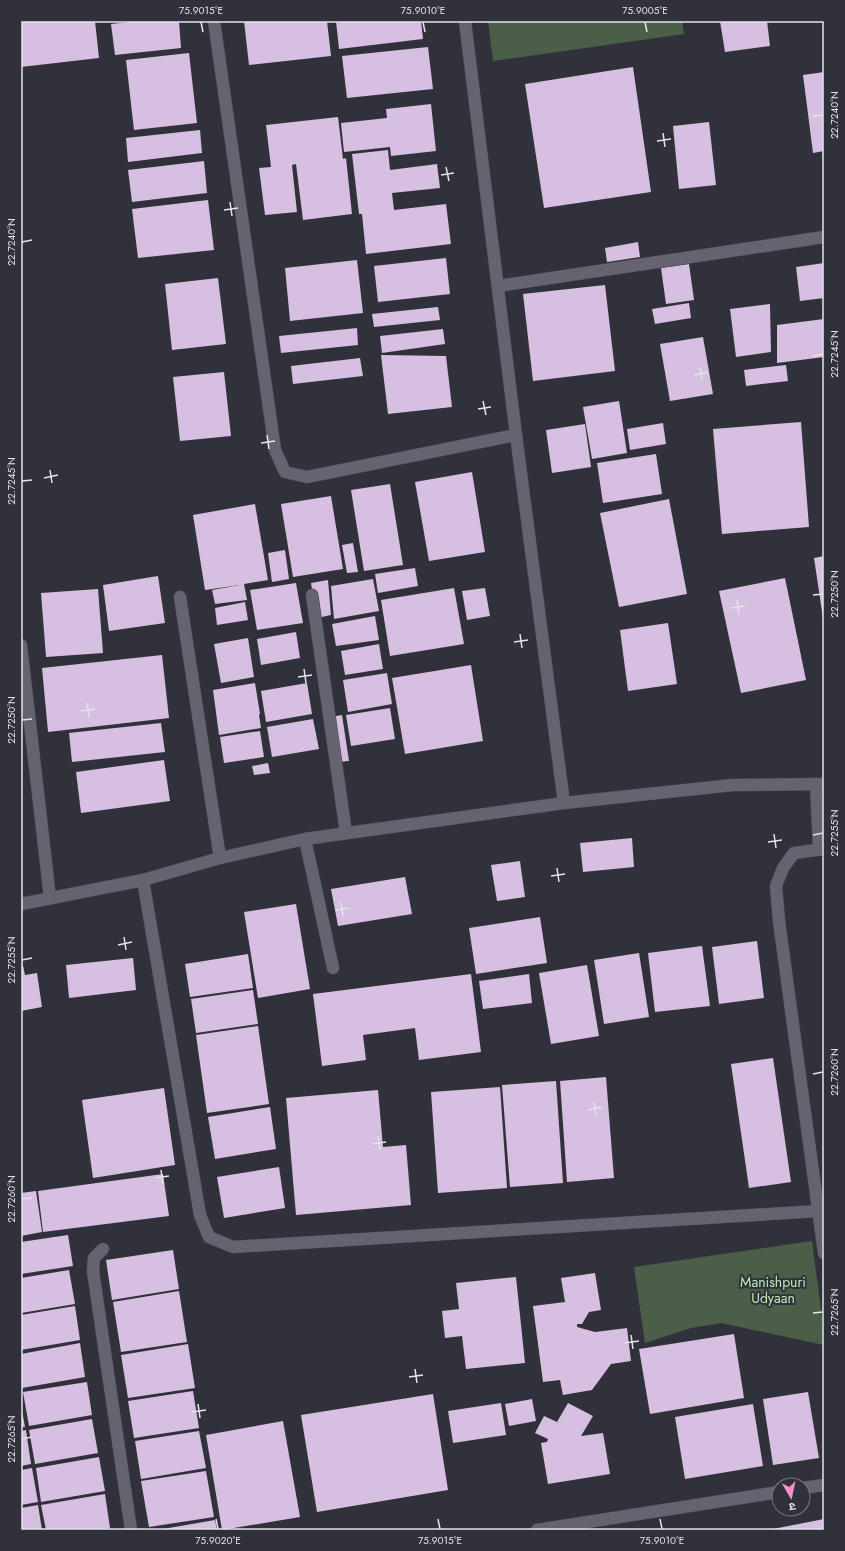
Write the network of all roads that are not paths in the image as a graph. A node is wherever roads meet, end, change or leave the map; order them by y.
1 (214, 21) edge
2 (465, 21) edge
3 (824, 237) edge
4 (498, 286) junction
5 (516, 435) junction
6 (312, 596) dead end
7 (180, 597) dead end
8 (21, 645) edge
9 (24, 706) edge
10 (820, 784) edge
11 (564, 803) junction
12 (346, 833) junction
13 (305, 839) junction
14 (822, 849) edge
15 (220, 858) junction
16 (143, 880) junction
17 (50, 898) junction
18 (21, 904) edge
19 (333, 968) dead end
20 (819, 1211) junction
21 (103, 1249) dead end
22 (824, 1253) edge
23 (824, 1485) edge
24 (811, 1487) edge
25 (771, 1493) edge
26 (131, 1530) edge
27 (537, 1530) edge

1 - 5 street
2 - 4 street
3 - 4 street
4 - 5 street
5 - 11 street
6 - 12 street
7 - 15 street
8 - 9 street
9 - 17 street
10 - 11 street
10 - 14 street
11 - 12 street
12 - 13 street
13 - 15 street
13 - 19 street
14 - 20 street
15 - 16 street
16 - 17 street
16 - 20 street
17 - 18 street
20 - 22 street
21 - 26 street
23 - 24 street
25 - 27 street

